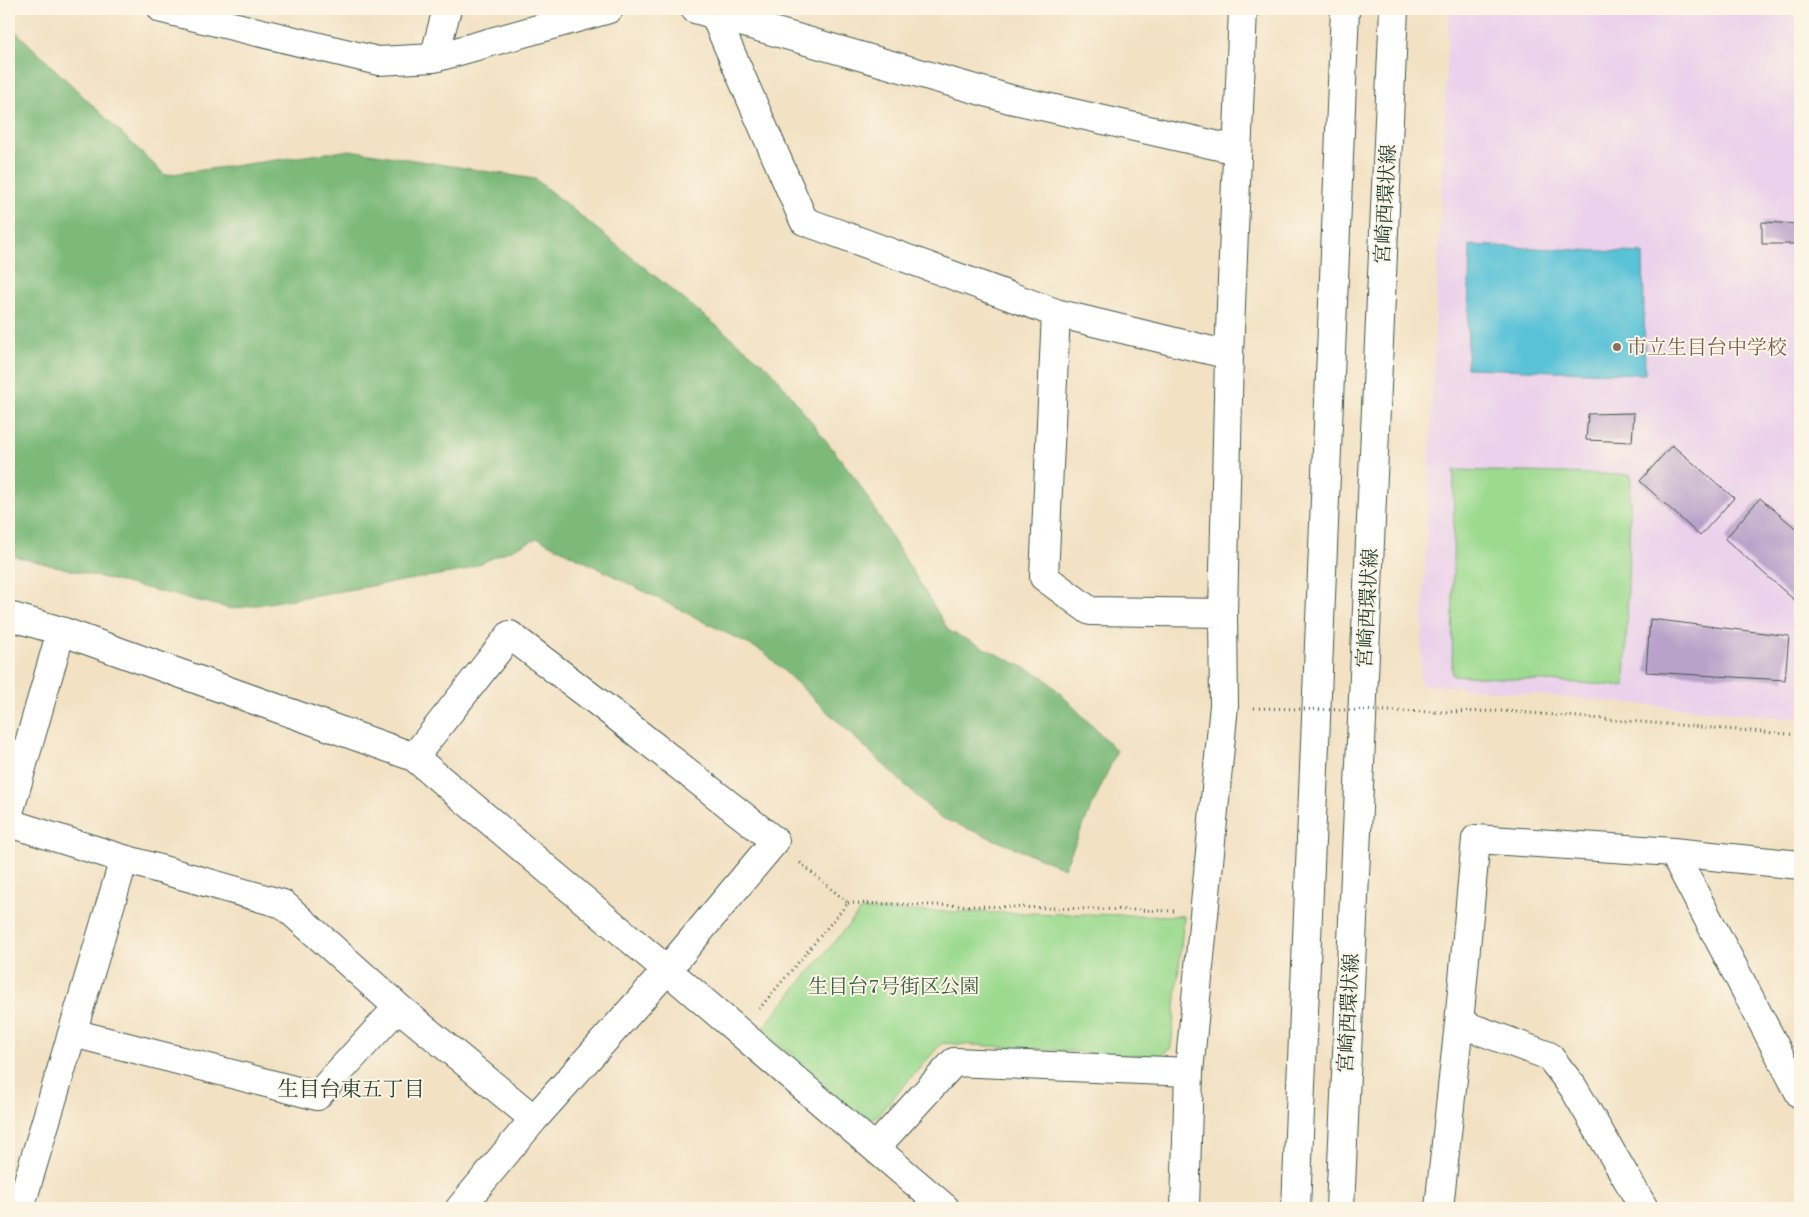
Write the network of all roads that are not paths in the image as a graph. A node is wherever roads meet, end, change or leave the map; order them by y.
1 (162, 9) edge
2 (447, 9) edge
3 (609, 9) edge
4 (1243, 9) edge
5 (1345, 9) edge
6 (1394, 9) edge
7 (704, 12) edge
8 (434, 58) junction
9 (1237, 150) junction
10 (1056, 313) junction
11 (1230, 355) junction
12 (1223, 613) junction
13 (9, 616) edge
14 (61, 630) junction
15 (414, 757) junction
16 (9, 813) edge
17 (9, 823) edge
18 (1673, 852) junction
19 (124, 859) junction
20 (1800, 865) edge
21 (667, 970) junction
22 (398, 1007) junction
23 (1460, 1023) junction
24 (73, 1033) junction
25 (1189, 1072) junction
26 (1800, 1094) edge
27 (534, 1119) junction
28 (875, 1148) junction
29 (20, 1208) edge
30 (460, 1208) edge
31 (945, 1208) edge
32 (1185, 1208) edge
33 (1296, 1208) edge
34 (1340, 1208) edge
35 (1439, 1208) edge
36 (1644, 1208) edge

1 - 8 street
2 - 8 street
3 - 8 street
4 - 9 street
5 - 33 street
6 - 34 street, 宮崎西環状線
7 - 9 street
7 - 10 street
9 - 11 street
10 - 11 street
10 - 12 street
11 - 12 street
12 - 25 street
13 - 14 street
14 - 15 street
14 - 16 street
15 - 21 street
15 - 21 street
17 - 19 street
18 - 20 street
18 - 23 street
18 - 26 street
19 - 22 street
19 - 24 street
21 - 27 street
21 - 28 street
22 - 24 street
22 - 27 street
23 - 35 street
23 - 36 street
24 - 29 street
25 - 28 street
25 - 32 street
27 - 30 street
28 - 31 street

